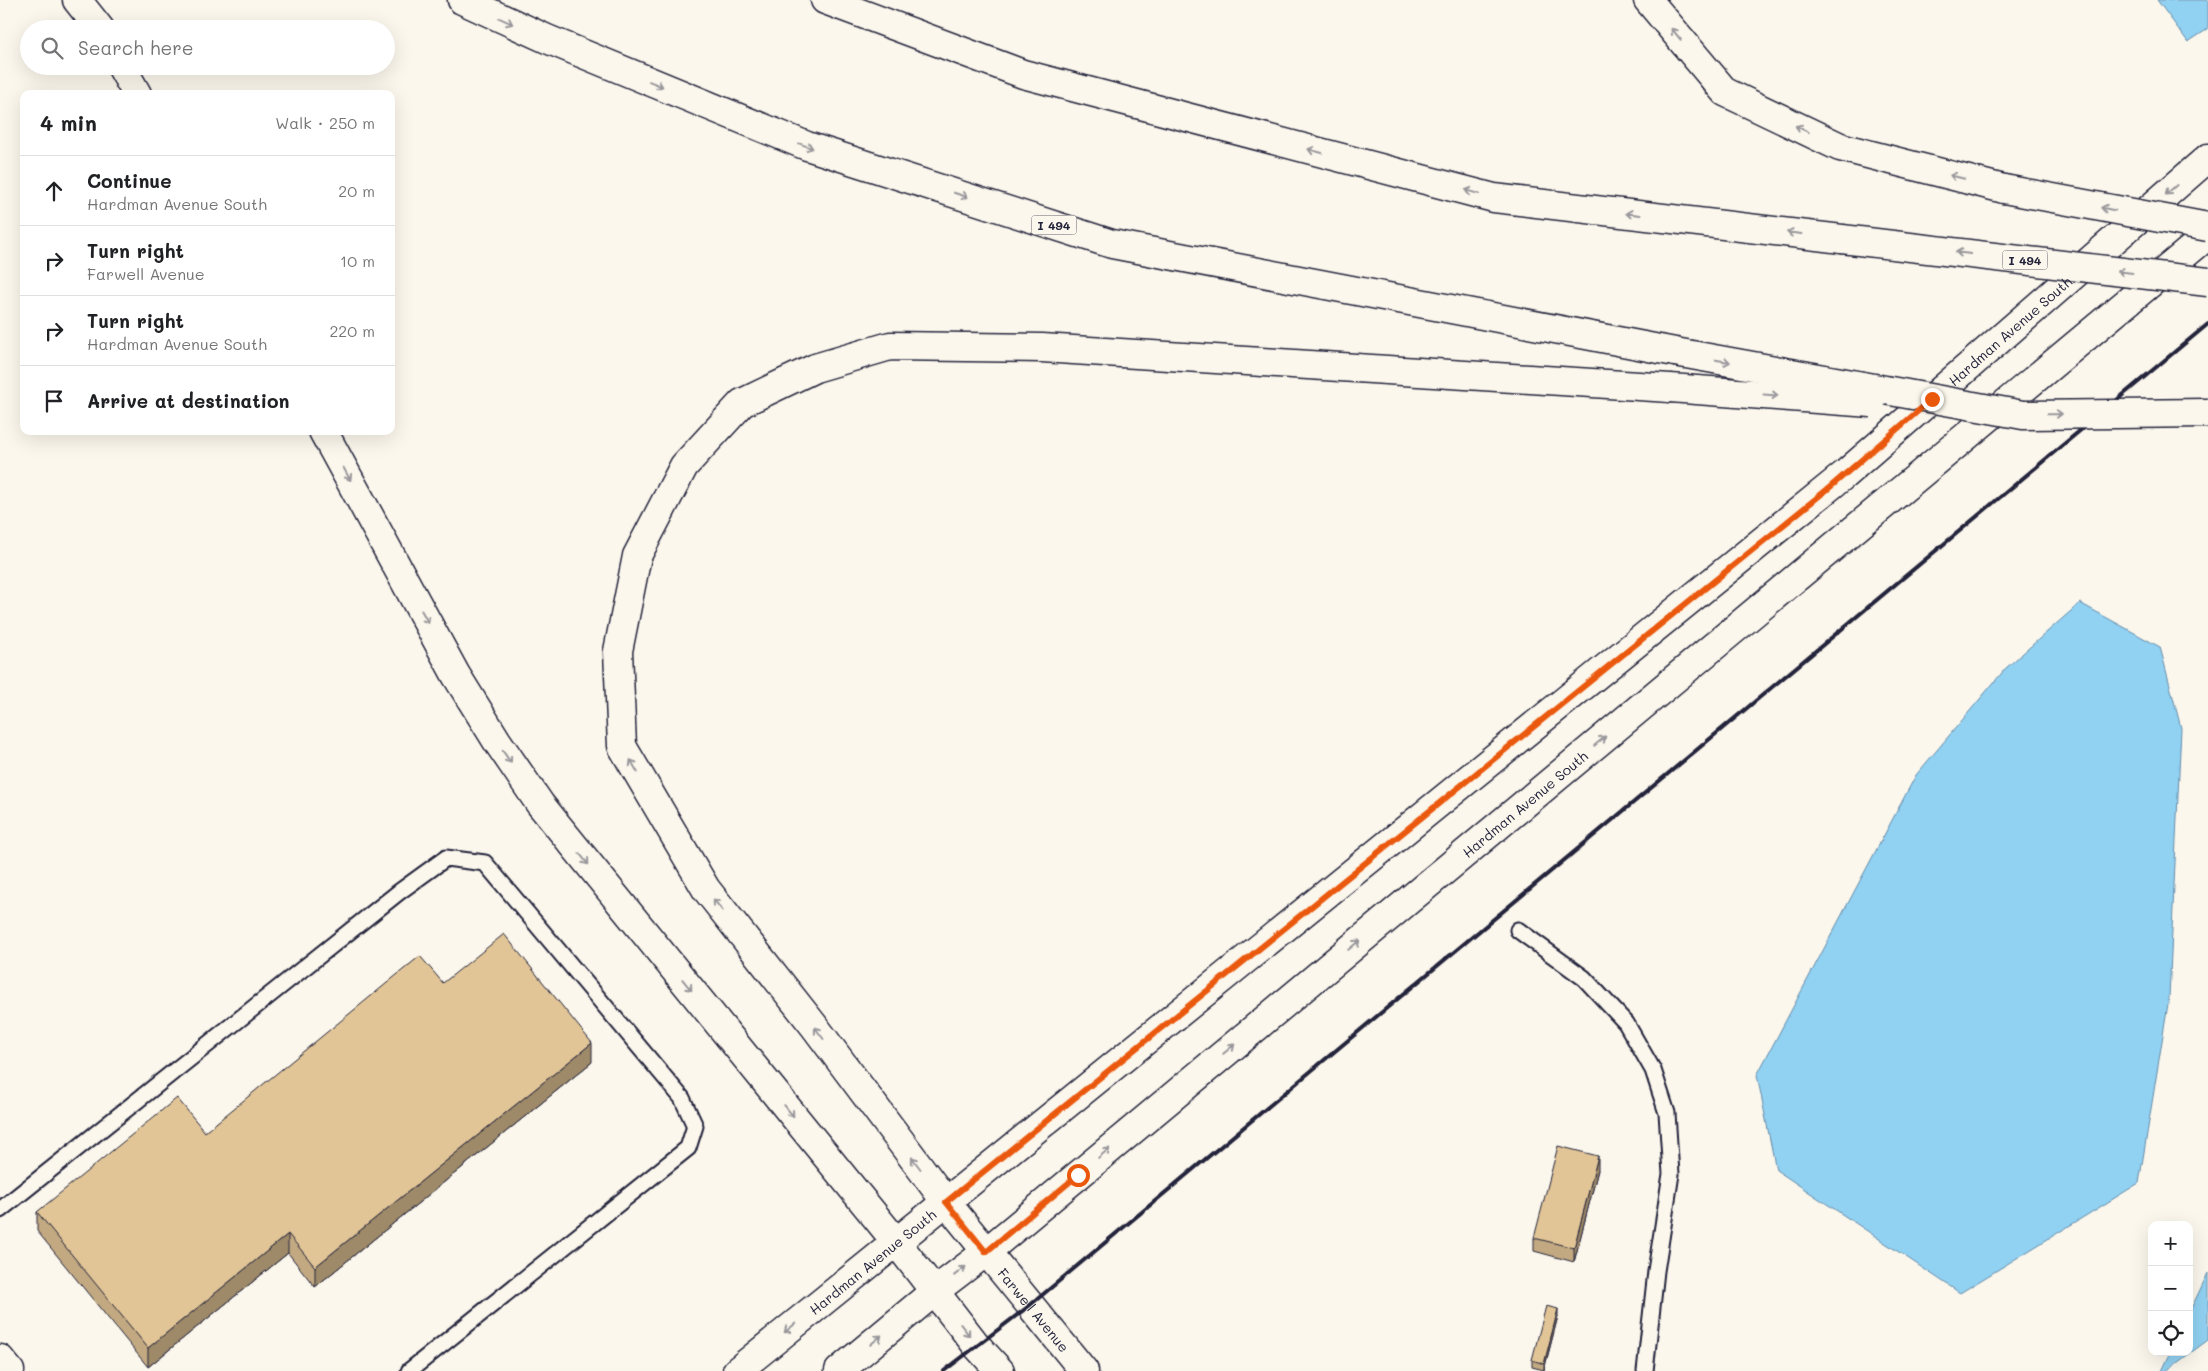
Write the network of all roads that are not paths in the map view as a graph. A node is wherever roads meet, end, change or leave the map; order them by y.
1 (77, 0) edge
2 (462, 0) edge
3 (825, 0) edge
4 (1648, 0) edge
5 (93, 20) edge
6 (126, 75) edge
7 (135, 90) edge
8 (2208, 158) edge
9 (2208, 227) edge
10 (2208, 235) edge
11 (2208, 282) edge
12 (2208, 413) edge
13 (2024, 414) junction
14 (325, 435) edge
15 (1518, 930) dead end
16 (946, 1202) junction
17 (0, 1210) edge
18 (897, 1243) junction
19 (986, 1252) junction
20 (935, 1291) junction
21 (0, 1359) edge
22 (10, 1371) edge
23 (409, 1371) edge
24 (737, 1371) edge
25 (839, 1371) edge
26 (1000, 1371) edge
27 (1084, 1371) edge
28 (1645, 1371) edge

1 - 5 main road
2 -> 13 main road, I 494, bridge
11 -> 3 main road, I 494, bridge
9 -> 4 main road, bridge
6 - 7 main road
8 -> 16 main road, Hardman Avenue South
19 -> 10 main road, Hardman Avenue South
13 -> 12 main road, I 494, bridge
16 -> 13 main road, Farwell Avenue, bridge
14 -> 18 main road
15 - 28 lane
16 - 18 main road, Hardman Avenue South
16 - 19 main road, Farwell Avenue
17 - 23 lane
18 - 20 main road
18 -> 24 main road, Hardman Avenue South
20 -> 19 main road, Hardman Avenue South
19 - 27 main road, Farwell Avenue
25 -> 20 main road, Hardman Avenue South
20 -> 26 main road
21 - 22 main road

